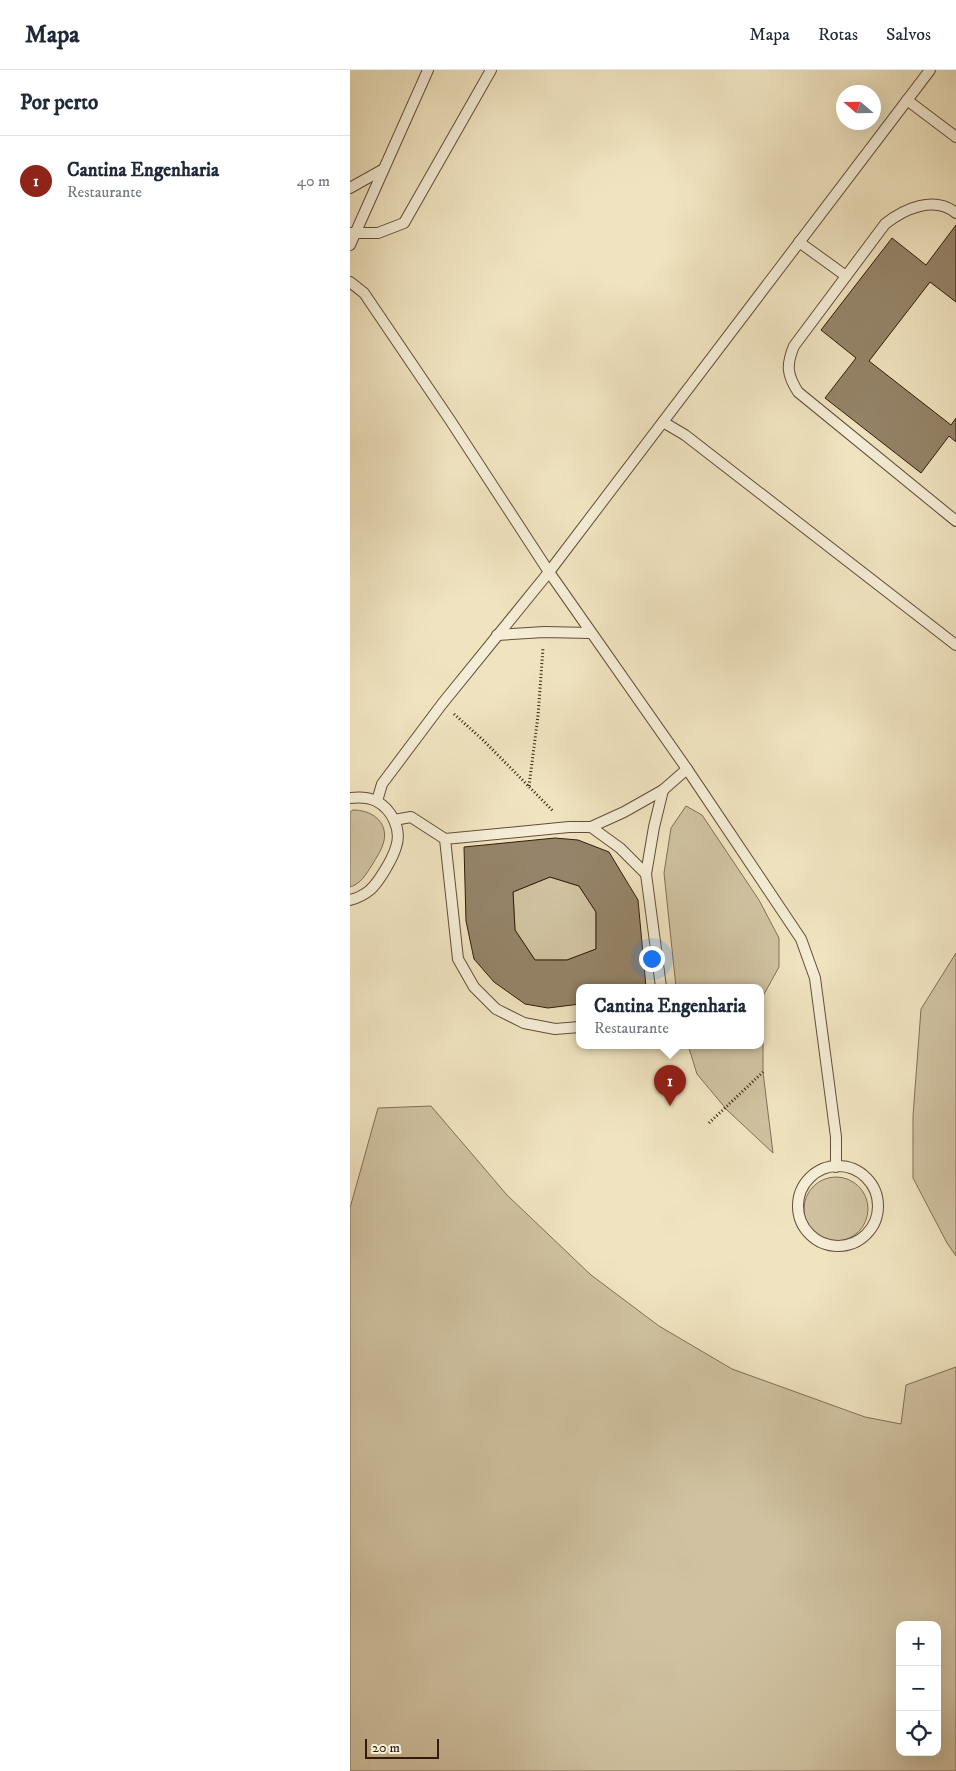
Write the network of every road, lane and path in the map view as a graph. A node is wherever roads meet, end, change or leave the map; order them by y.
1 (428, 70) edge
2 (491, 70) edge
3 (930, 70) edge
4 (907, 100) junction
5 (956, 137) edge
6 (382, 170) junction
7 (350, 188) edge
8 (956, 213) edge
9 (352, 234) edge
10 (799, 242) junction
11 (350, 245) edge
12 (846, 276) junction
13 (350, 282) edge
14 (663, 422) junction
15 (956, 521) edge
16 (549, 572) junction
17 (544, 632) junction
18 (591, 633) junction
19 (497, 635) junction
20 (956, 645) edge
21 (442, 704) junction
22 (687, 768) junction
23 (529, 787) junction
24 (663, 790) junction
25 (350, 798) edge
26 (377, 801) junction
27 (394, 820) junction
28 (568, 827) junction
29 (591, 827) junction
30 (445, 839) junction
31 (646, 874) junction
32 (350, 900) edge
33 (662, 984) edge
34 (576, 1027) edge
35 (764, 1072) dead end
36 (709, 1123) dead end
37 (836, 1167) junction

1 - 6 lane
2 - 9 lane
3 - 4 lane
4 - 5 lane
4 - 10 lane
6 - 7 lane
6 - 9 lane
8 - 12 lane
9 - 11 lane
10 - 12 lane
10 - 14 lane
12 - 15 lane
13 - 16 lane
14 - 16 lane
14 - 20 lane
16 - 18 lane
16 - 19 lane
17 - 18 lane
17 - 19 lane
17 - 23 path
18 - 22 lane
19 - 21 lane
21 - 23 path
21 - 26 lane
22 - 24 lane
22 - 37 lane
23 - 28 path
24 - 29 lane
24 - 31 lane
25 - 26 lane
26 - 27 lane
27 - 30 lane
27 - 32 lane
28 - 29 lane
28 - 30 lane
29 - 31 lane
30 - 34 lane
31 - 33 lane
35 - 36 path
37 - 37 lane

